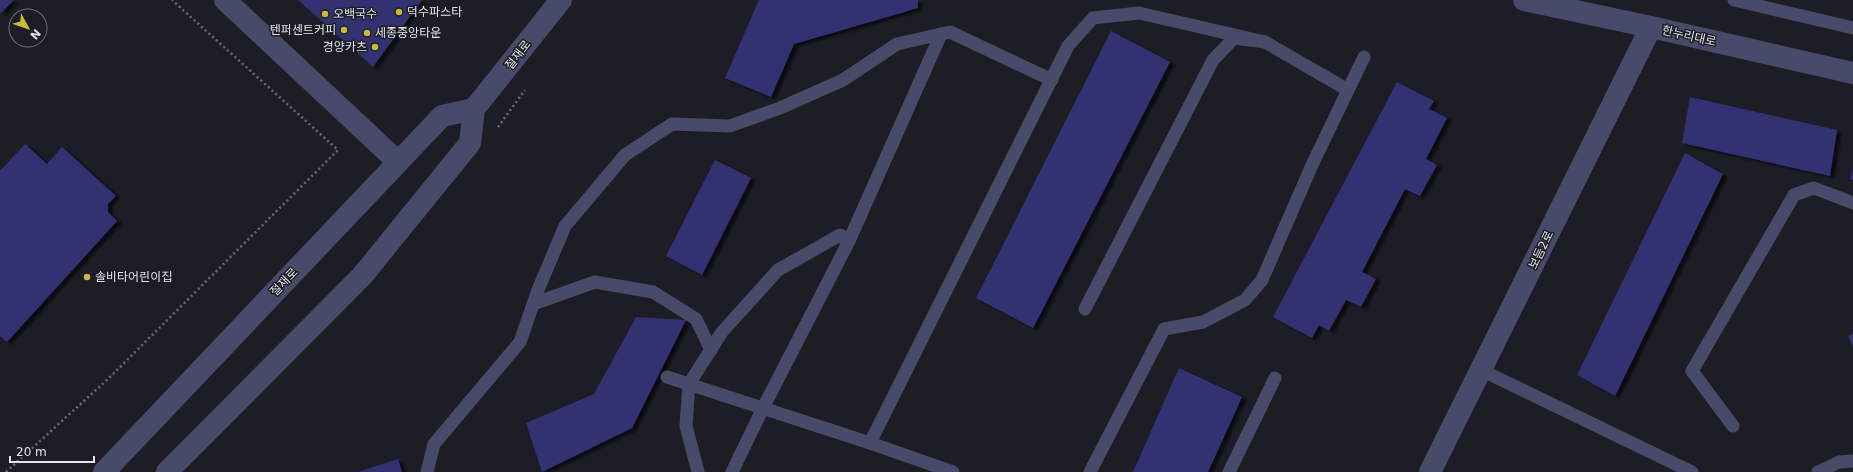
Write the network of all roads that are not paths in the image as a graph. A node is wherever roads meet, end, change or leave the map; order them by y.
1 (226, 0) edge
2 (561, 0) edge
3 (1524, 0) edge
4 (1734, 0) edge
5 (1651, 27) junction
6 (1853, 28) edge
7 (941, 34) junction
8 (1265, 42) junction
9 (1364, 57) dead end
10 (1853, 73) edge
11 (1052, 80) junction
12 (1348, 90) junction
13 (474, 109) junction
14 (398, 162) junction
15 (1853, 203) edge
16 (849, 241) junction
17 (533, 304) junction
18 (1085, 309) dead end
19 (711, 350) junction
20 (1481, 370) junction
21 (667, 377) dead end
22 (1275, 378) dead end
23 (689, 384) junction
24 (763, 408) junction
25 (1733, 426) dead end
26 (870, 443) junction
27 (1853, 461) edge
28 (104, 472) edge
29 (167, 472) edge
30 (427, 472) edge
31 (698, 472) edge
32 (732, 472) edge
33 (953, 472) edge
34 (1090, 472) edge
35 (1229, 472) edge
36 (1430, 472) edge
37 (1692, 472) edge
38 (1818, 472) edge

1 - 14 street
2 - 13 street, 절재로
3 - 5 street, 한누리대로
4 - 6 lane
5 - 10 street, 한누리대로
5 - 20 street, 보듬2로
7 - 11 lane
7 - 16 lane
7 - 17 lane
8 - 11 lane
8 - 12 lane
8 - 18 lane
9 - 12 lane
11 - 26 lane
12 - 34 lane
13 - 14 street, 절재로
13 - 29 street
14 - 28 street, 절재로
15 - 25 lane
16 - 19 lane
16 - 24 lane
17 - 19 lane
17 - 30 lane
19 - 23 lane
20 - 36 street, 보듬2로
20 - 37 lane
21 - 23 lane
22 - 35 lane
23 - 24 lane
23 - 31 lane
24 - 26 lane
24 - 32 lane
26 - 33 lane
27 - 38 lane

